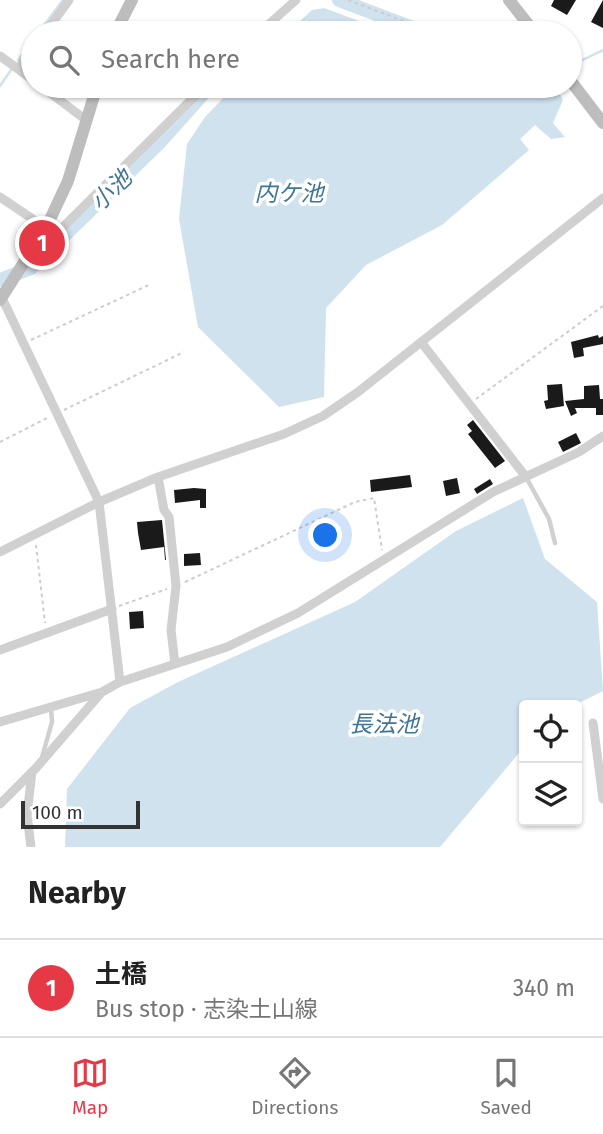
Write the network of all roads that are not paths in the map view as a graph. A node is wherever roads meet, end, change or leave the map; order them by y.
1 (69, 0) edge
2 (132, 0) edge
3 (296, 0) edge
4 (509, 0) edge
5 (53, 21) edge
6 (122, 21) edge
7 (273, 21) edge
8 (526, 21) edge
9 (0, 56) edge
10 (21, 65) edge
11 (18, 69) junction
12 (21, 71) edge
13 (582, 95) edge
14 (57, 98) edge
15 (93, 98) edge
16 (193, 98) edge
17 (86, 120) junction
18 (603, 123) edge
19 (0, 197) edge
20 (603, 198) edge
21 (46, 228) junction
22 (1, 299) edge
23 (421, 342) junction
24 (603, 436) edge
25 (158, 477) junction
26 (526, 477) junction
27 (99, 502) junction
28 (555, 543) dead end
29 (0, 552) edge
30 (112, 609) junction
31 (0, 650) edge
32 (175, 664) junction
33 (120, 682) junction
34 (102, 692) junction
35 (51, 706) junction
36 (0, 722) edge
37 (593, 723) dead end
38 (42, 761) junction
39 (32, 772) junction
40 (603, 799) edge
41 (0, 804) edge
42 (30, 847) edge

1 - 5 street
2 - 6 main road
3 - 7 street
4 - 8 main road
9 - 11 street
10 - 11 street
11 - 12 street
13 - 18 main road
14 - 17 street
15 - 17 main road
16 - 21 street
17 - 21 main road
19 - 21 street
20 - 23 street
21 - 22 main road
22 - 27 street
23 - 25 street
23 - 26 street
24 - 26 street
25 - 27 street
25 - 32 street
26 - 28 lane
26 - 32 street
27 - 29 street
27 - 30 street
30 - 31 street
30 - 33 street
32 - 33 street
33 - 34 street
34 - 35 street
34 - 38 street
35 - 36 street
35 - 38 lane
37 - 40 street
38 - 39 street
39 - 41 street
39 - 42 street

